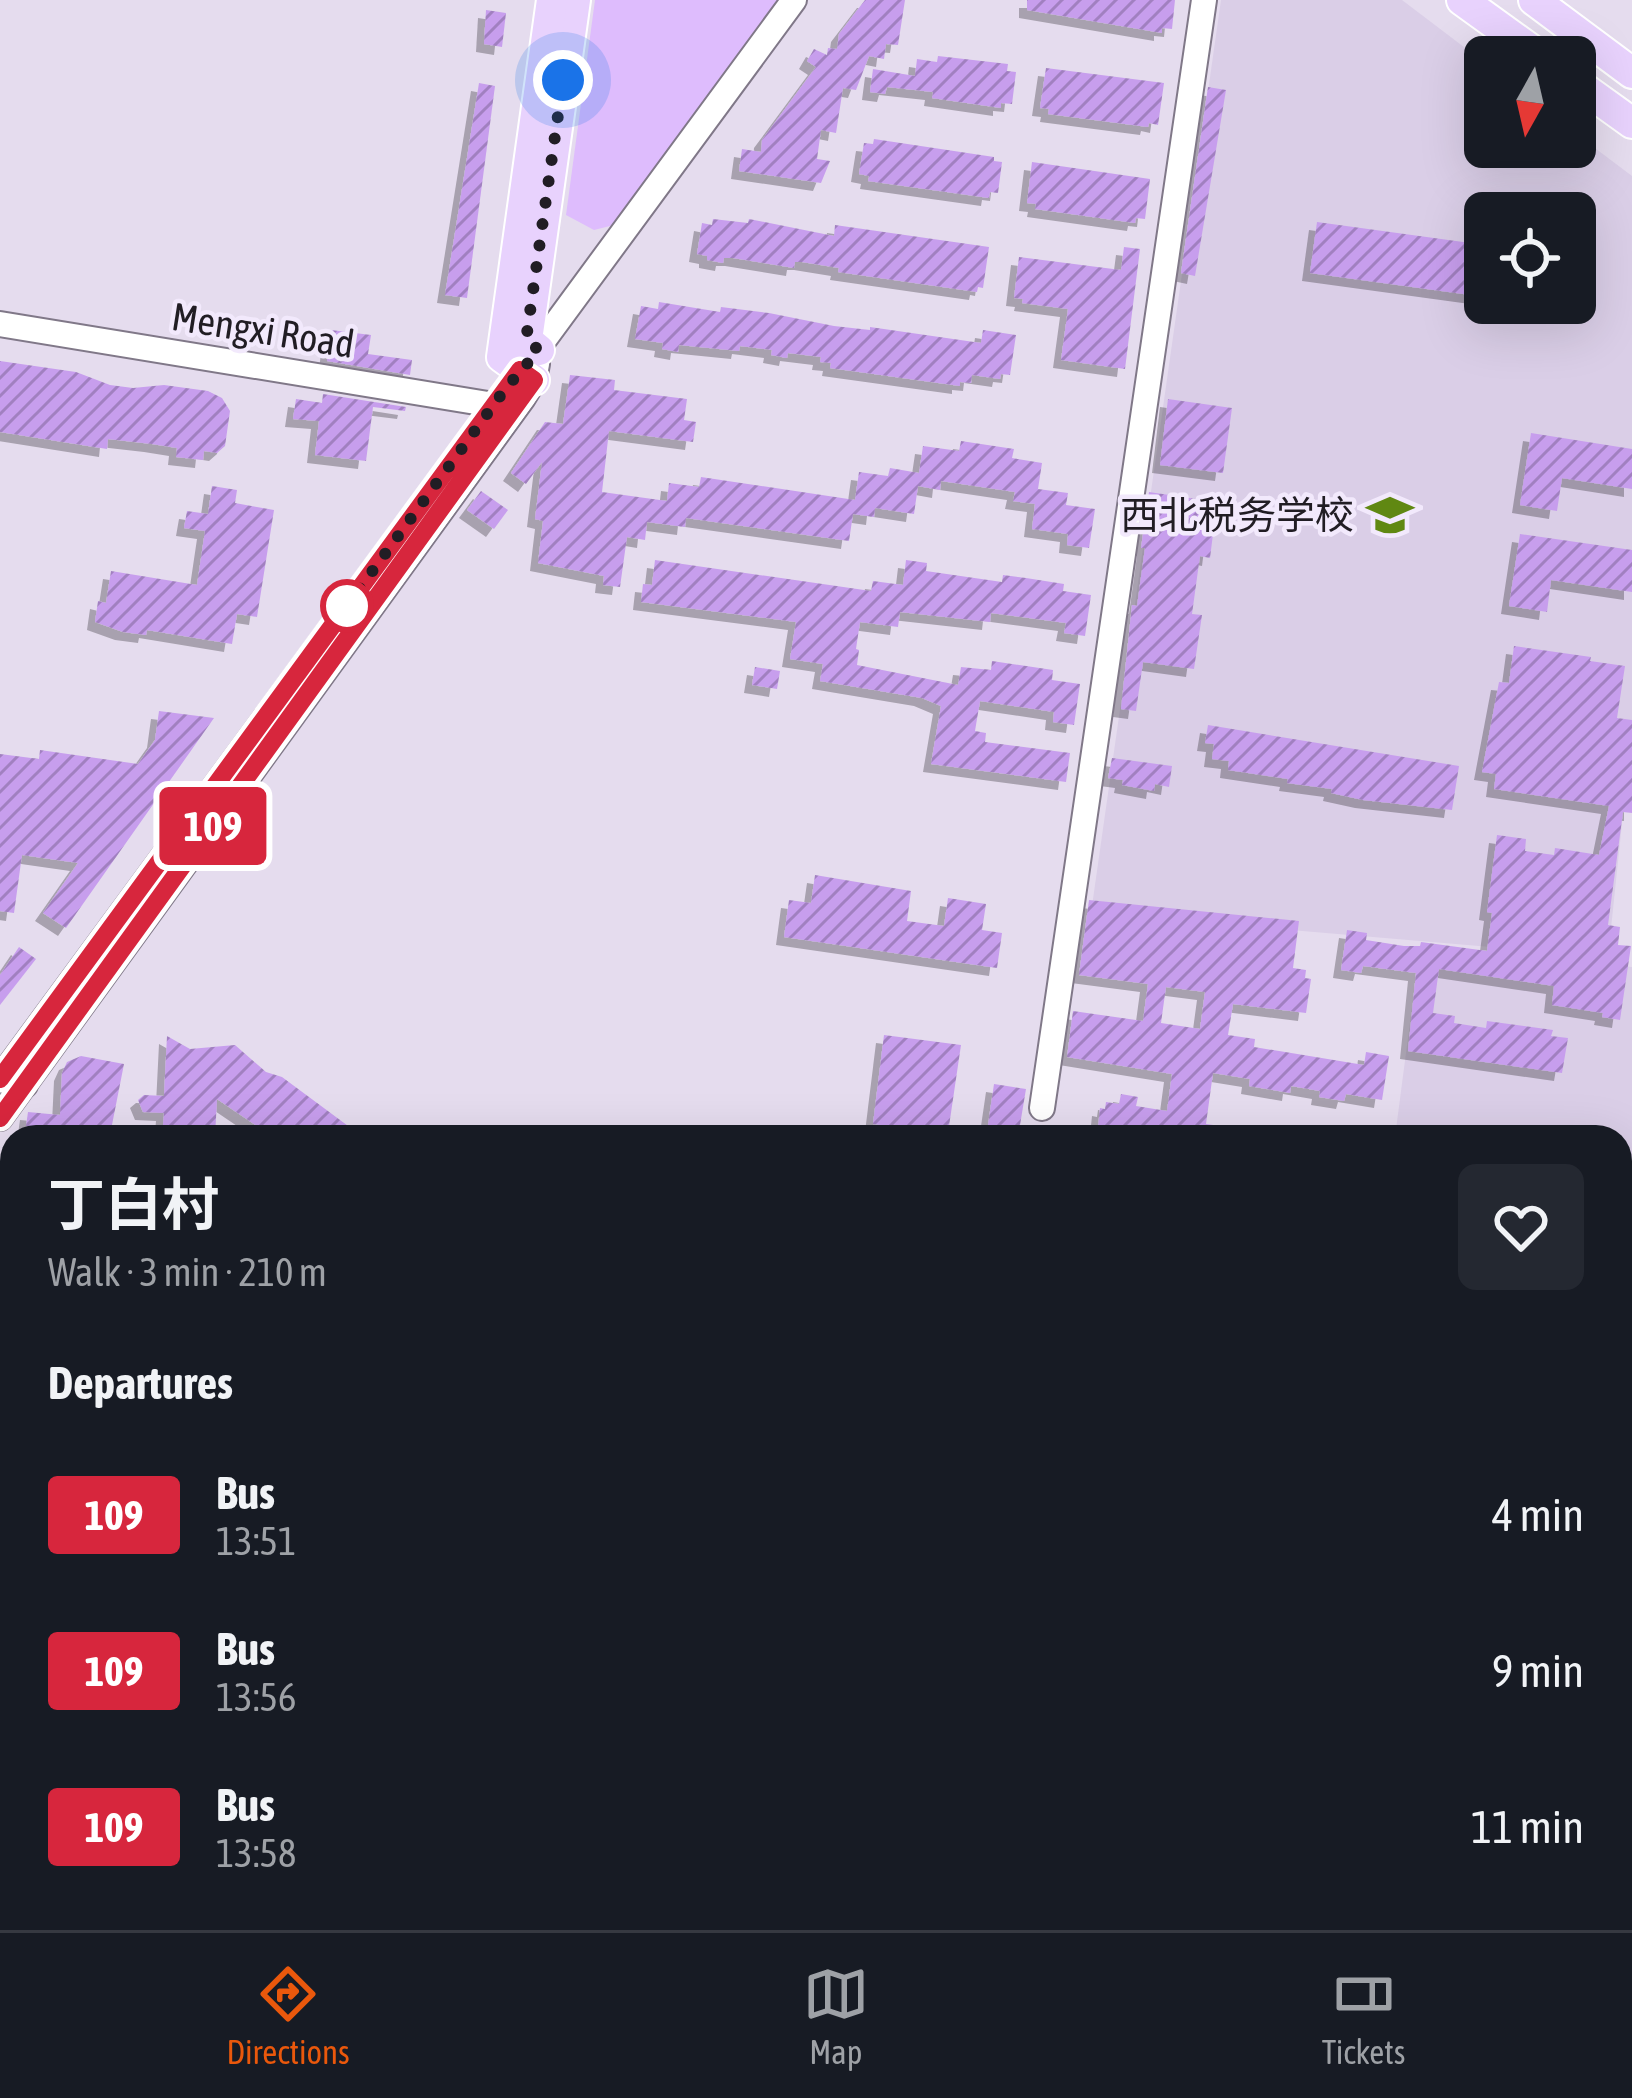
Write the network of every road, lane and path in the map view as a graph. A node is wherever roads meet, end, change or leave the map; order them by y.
1 (552, 0) edge
2 (575, 0) edge
3 (794, 0) edge
4 (1204, 0) edge
5 (1462, 0) edge
6 (1534, 0) edge
7 (1512, 36) edge
8 (1632, 73) edge
9 (1596, 97) edge
10 (1632, 123) edge
11 (0, 324) edge
12 (531, 366) junction
13 (502, 410) junction
14 (13, 1082) edge
15 (1042, 1108) dead end
16 (0, 1118) edge

1 - 12 main road
2 - 12 main road
3 - 12 street
4 - 15 street
5 - 7 main road
6 - 8 main road
9 - 10 main road
11 - 13 street, Mengxi Road
12 - 13 street
13 - 14 street
14 - 16 street

